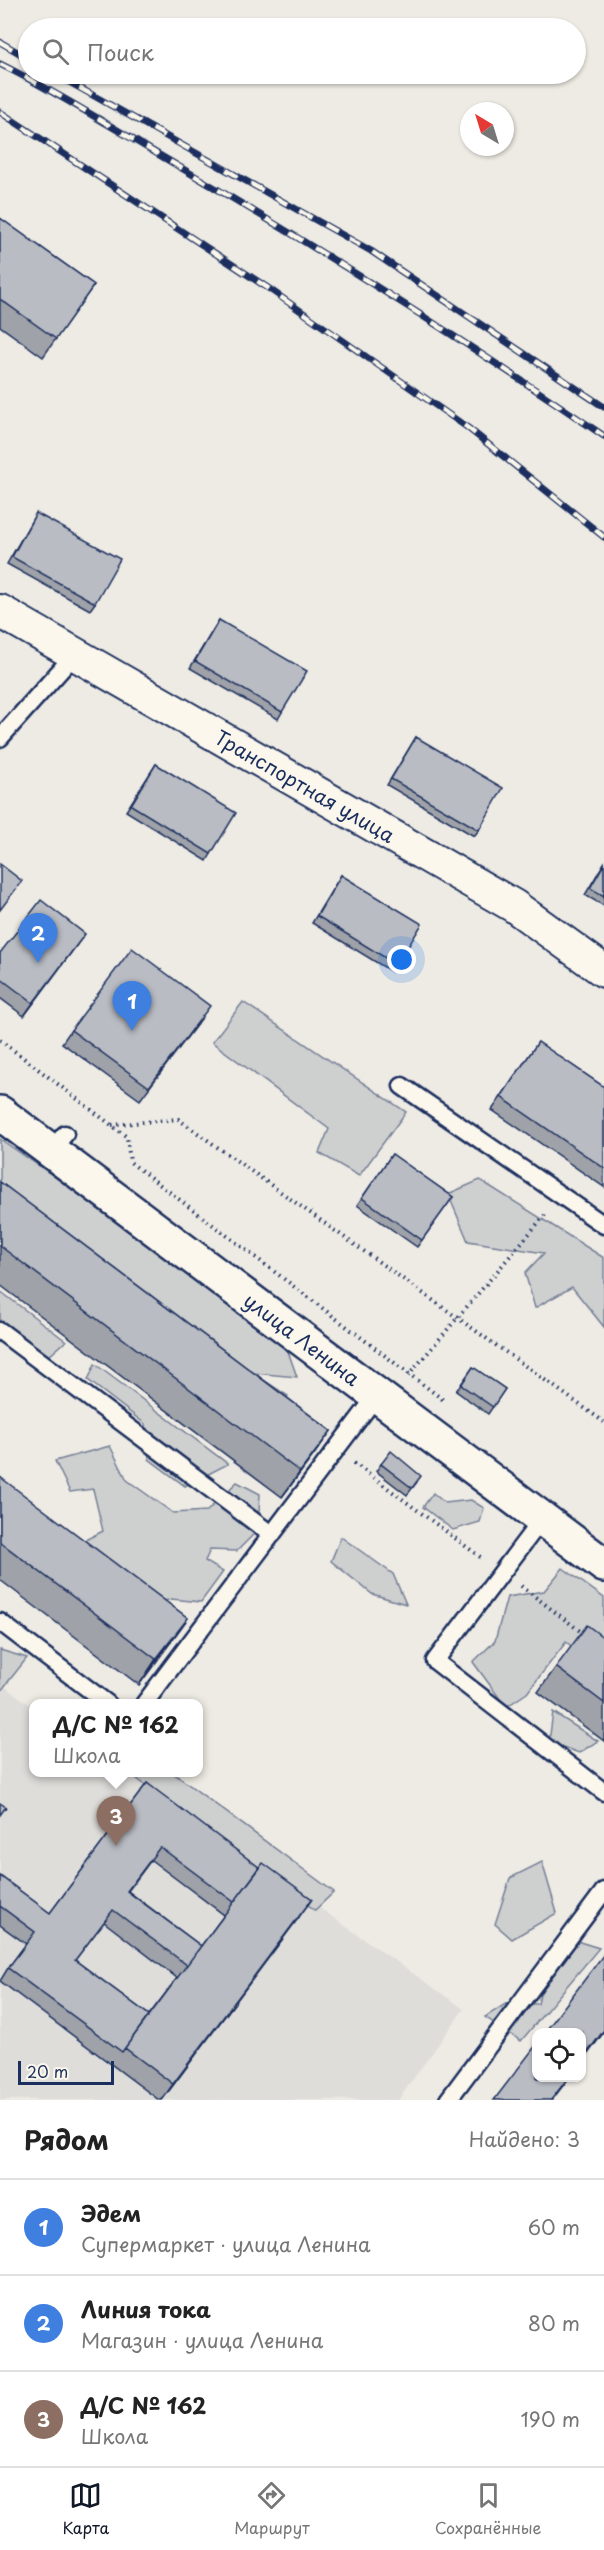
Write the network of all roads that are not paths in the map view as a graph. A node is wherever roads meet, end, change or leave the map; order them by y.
1 (0, 611) edge
2 (75, 654) junction
3 (0, 738) edge
4 (604, 971) edge
5 (402, 1086) dead end
6 (0, 1113) edge
7 (604, 1225) edge
8 (0, 1331) edge
9 (382, 1399) junction
10 (542, 1519) junction
11 (272, 1535) junction
12 (604, 1565) edge
13 (0, 1622) edge
14 (101, 1699) edge
15 (148, 1699) edge
16 (604, 1792) edge
17 (604, 1891) edge
18 (448, 2100) edge

1 - 2 street, Транспортная улица
2 - 3 lane
2 - 4 street, Транспортная улица
5 - 7 lane
6 - 9 main road, улица Ленина
8 - 11 lane
9 - 10 main road, улица Ленина
9 - 11 lane
10 - 12 main road, улица Ленина
10 - 16 lane
11 - 15 lane
13 - 14 lane
17 - 18 lane

